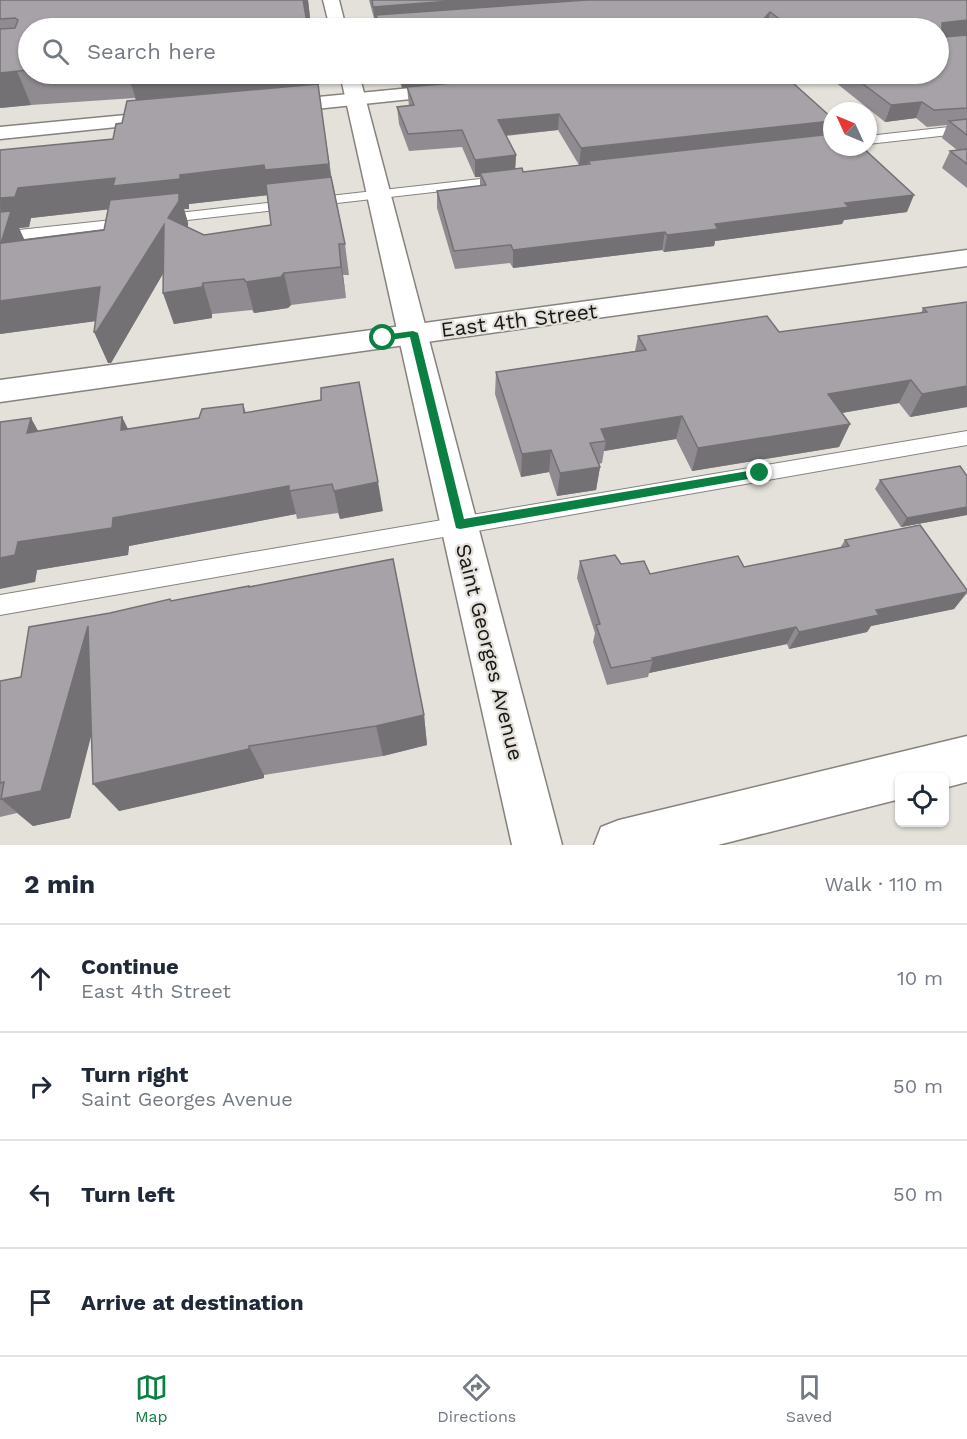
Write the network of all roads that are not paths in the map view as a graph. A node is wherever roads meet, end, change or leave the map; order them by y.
1 (331, 0) edge
2 (336, 18) edge
3 (352, 86) edge
4 (469, 88) edge
5 (258, 108) edge
6 (188, 115) edge
7 (967, 129) edge
8 (0, 133) edge
9 (877, 139) edge
10 (525, 178) edge
11 (378, 194) junction
12 (0, 237) edge
13 (967, 258) edge
14 (413, 333) junction
15 (0, 391) edge
16 (967, 438) edge
17 (460, 525) junction
18 (0, 604) edge
19 (967, 759) edge
20 (537, 845) edge
21 (619, 845) edge

1 - 2 street
3 - 4 street
3 - 5 street
3 - 11 street, Saint Georges Avenue
6 - 8 street
7 - 9 lane
10 - 11 lane
11 - 12 lane
11 - 14 street, Saint Georges Avenue
13 - 14 street, East 4th Street
14 - 15 street, East 4th Street
14 - 17 street, Saint Georges Avenue
16 - 17 lane
17 - 18 lane
17 - 20 street, Saint Georges Avenue
19 - 21 street

